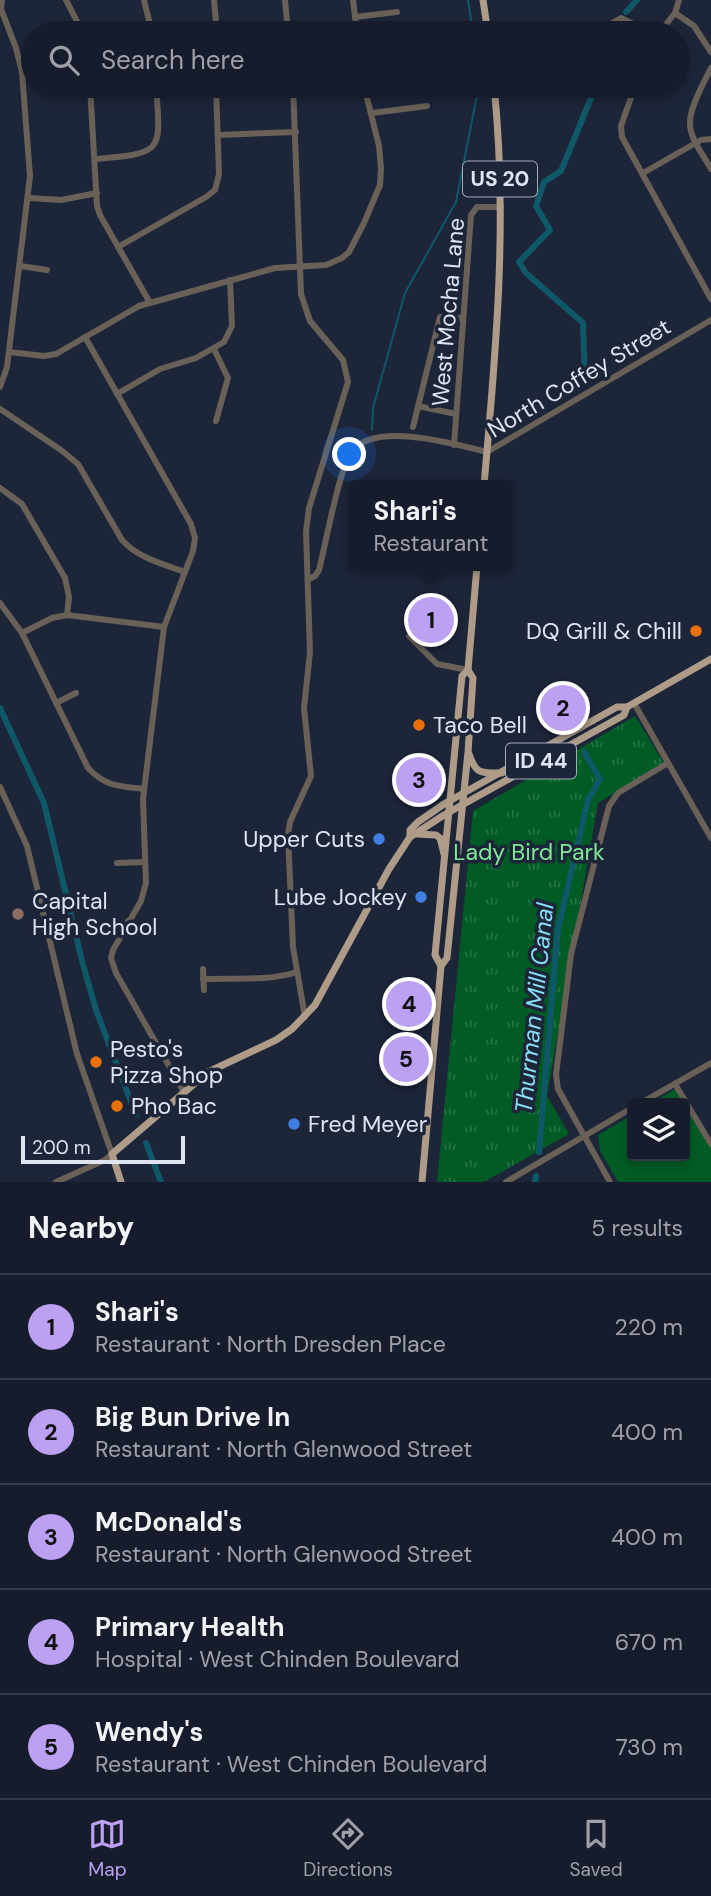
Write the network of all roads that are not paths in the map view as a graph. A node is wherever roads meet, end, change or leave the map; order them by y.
1 (66, 0) edge
2 (144, 0) edge
3 (214, 0) edge
4 (285, 0) edge
5 (353, 0) edge
6 (483, 0) edge
7 (678, 0) edge
8 (2, 1) edge
9 (397, 12) dead end
10 (675, 13) junction
11 (355, 17) junction
12 (77, 21) edge
13 (150, 21) edge
14 (216, 21) edge
15 (287, 21) edge
16 (356, 21) edge
17 (486, 21) edge
18 (669, 21) edge
19 (687, 21) edge
20 (690, 23) edge
21 (711, 52) edge
22 (21, 68) edge
23 (711, 68) edge
24 (24, 98) edge
25 (91, 98) edge
26 (156, 98) edge
27 (216, 98) edge
28 (294, 98) edge
29 (368, 98) edge
30 (495, 98) edge
31 (631, 98) edge
32 (427, 106) dead end
33 (372, 113) junction
34 (296, 132) junction
35 (218, 135) junction
36 (711, 139) edge
37 (696, 143) junction
38 (96, 159) junction
39 (711, 169) edge
40 (643, 173) junction
41 (97, 192) junction
42 (29, 198) junction
43 (501, 207) junction
44 (118, 247) junction
45 (20, 266) junction
46 (301, 267) junction
47 (47, 270) dead end
48 (230, 280) junction
49 (711, 299) edge
50 (150, 303) junction
51 (463, 318) junction
52 (711, 320) edge
53 (85, 337) junction
54 (214, 349) junction
55 (9, 352) junction
56 (0, 387) edge
57 (117, 394) junction
58 (418, 406) junction
59 (0, 409) edge
60 (456, 414) junction
61 (216, 421) dead end
62 (412, 427) dead end
63 (454, 444) junction
64 (487, 452) junction
65 (484, 480) edge
66 (0, 488) edge
67 (477, 571) edge
68 (185, 572) junction
69 (309, 579) junction
70 (0, 603) edge
71 (67, 615) junction
72 (164, 627) junction
73 (22, 633) junction
74 (409, 636) dead end
75 (711, 659) edge
76 (468, 670) junction
77 (76, 693) dead end
78 (56, 703) junction
79 (631, 705) junction
80 (468, 752) junction
81 (668, 763) junction
82 (502, 773) junction
83 (0, 787) edge
84 (144, 789) junction
85 (464, 794) junction
86 (451, 801) junction
87 (463, 805) junction
88 (450, 811) junction
89 (413, 836) junction
90 (711, 838) edge
91 (446, 859) junction
92 (145, 862) junction
93 (117, 863) dead end
94 (128, 921) junction
95 (145, 932) dead end
96 (441, 966) junction
97 (203, 968) dead end
98 (297, 972) junction
99 (203, 979) junction
100 (204, 990) dead end
101 (305, 1017) junction
102 (711, 1063) edge
103 (675, 1084) junction
104 (184, 1092) junction
105 (649, 1098) edge
106 (627, 1111) edge
107 (585, 1137) junction
108 (711, 1144) edge
109 (112, 1154) junction
110 (56, 1182) edge
111 (121, 1182) edge
112 (422, 1182) edge
113 (506, 1182) edge
114 (610, 1182) edge

1 - 12 street
2 - 13 street
3 - 14 street
4 - 15 street
5 - 11 street
6 - 17 main road
7 - 10 street
8 - 22 street
9 - 11 street
10 - 18 street
10 - 19 street
11 - 16 street
20 - 21 street
23 - 37 street
24 - 42 street
25 - 38 street
26 - 38 street
27 - 35 street
28 - 34 street
29 - 33 street
30 - 43 main road, US 20
31 - 40 street
32 - 33 street
33 - 46 street
34 - 35 street
34 - 46 street
35 - 44 street
36 - 37 street
37 - 39 street
37 - 40 street
38 - 41 street
40 - 49 street
41 - 42 street
41 - 44 street
42 - 45 street
43 - 51 street, West Mocha Lane
43 - 64 main road, US 20
44 - 50 street
45 - 47 street
45 - 55 street
46 - 48 street
46 - 69 street
48 - 50 street
48 - 54 street
50 - 53 street
51 - 58 street
51 - 60 street, West Mocha Lane
52 - 64 street, North Coffey Street
53 - 55 street
53 - 57 street
54 - 57 street
54 - 61 street
55 - 56 street
57 - 68 street
58 - 60 street
58 - 62 street
59 - 68 street
60 - 63 street, West Mocha Lane
63 - 64 street, North Coffey Street
63 - 69 street, North Coffey Street
64 - 65 main road, US 20
66 - 71 street
67 - 76 main road
68 - 72 street
69 - 98 street
70 - 73 street
71 - 72 street
71 - 73 street
72 - 84 street
73 - 78 street
74 - 76 street
75 - 79 main road, ID 44
76 - 80 main road
76 - 86 main road
77 - 78 street
78 - 84 street
79 - 81 street
79 - 82 main road, ID 44
79 - 87 main road, ID 44
80 - 82 main road
80 - 85 main road
81 - 90 street
81 - 107 street
82 - 85 main road, ID 44
83 - 109 street
84 - 92 street
85 - 86 main road, ID 44
85 - 87 main road
86 - 88 main road
86 - 89 main road
87 - 88 main road, ID 44
87 - 96 main road
88 - 89 main road
88 - 91 main road
89 - 91 main road
89 - 101 main road
91 - 96 main road
92 - 93 street
92 - 94 street
94 - 95 street
94 - 104 street
96 - 112 main road
97 - 99 street
98 - 99 street
98 - 101 street
99 - 100 street
101 - 104 main road
102 - 103 street
103 - 105 street
103 - 108 street
104 - 109 main road
106 - 107 street
107 - 113 street
107 - 114 street
109 - 110 street
109 - 111 main road

